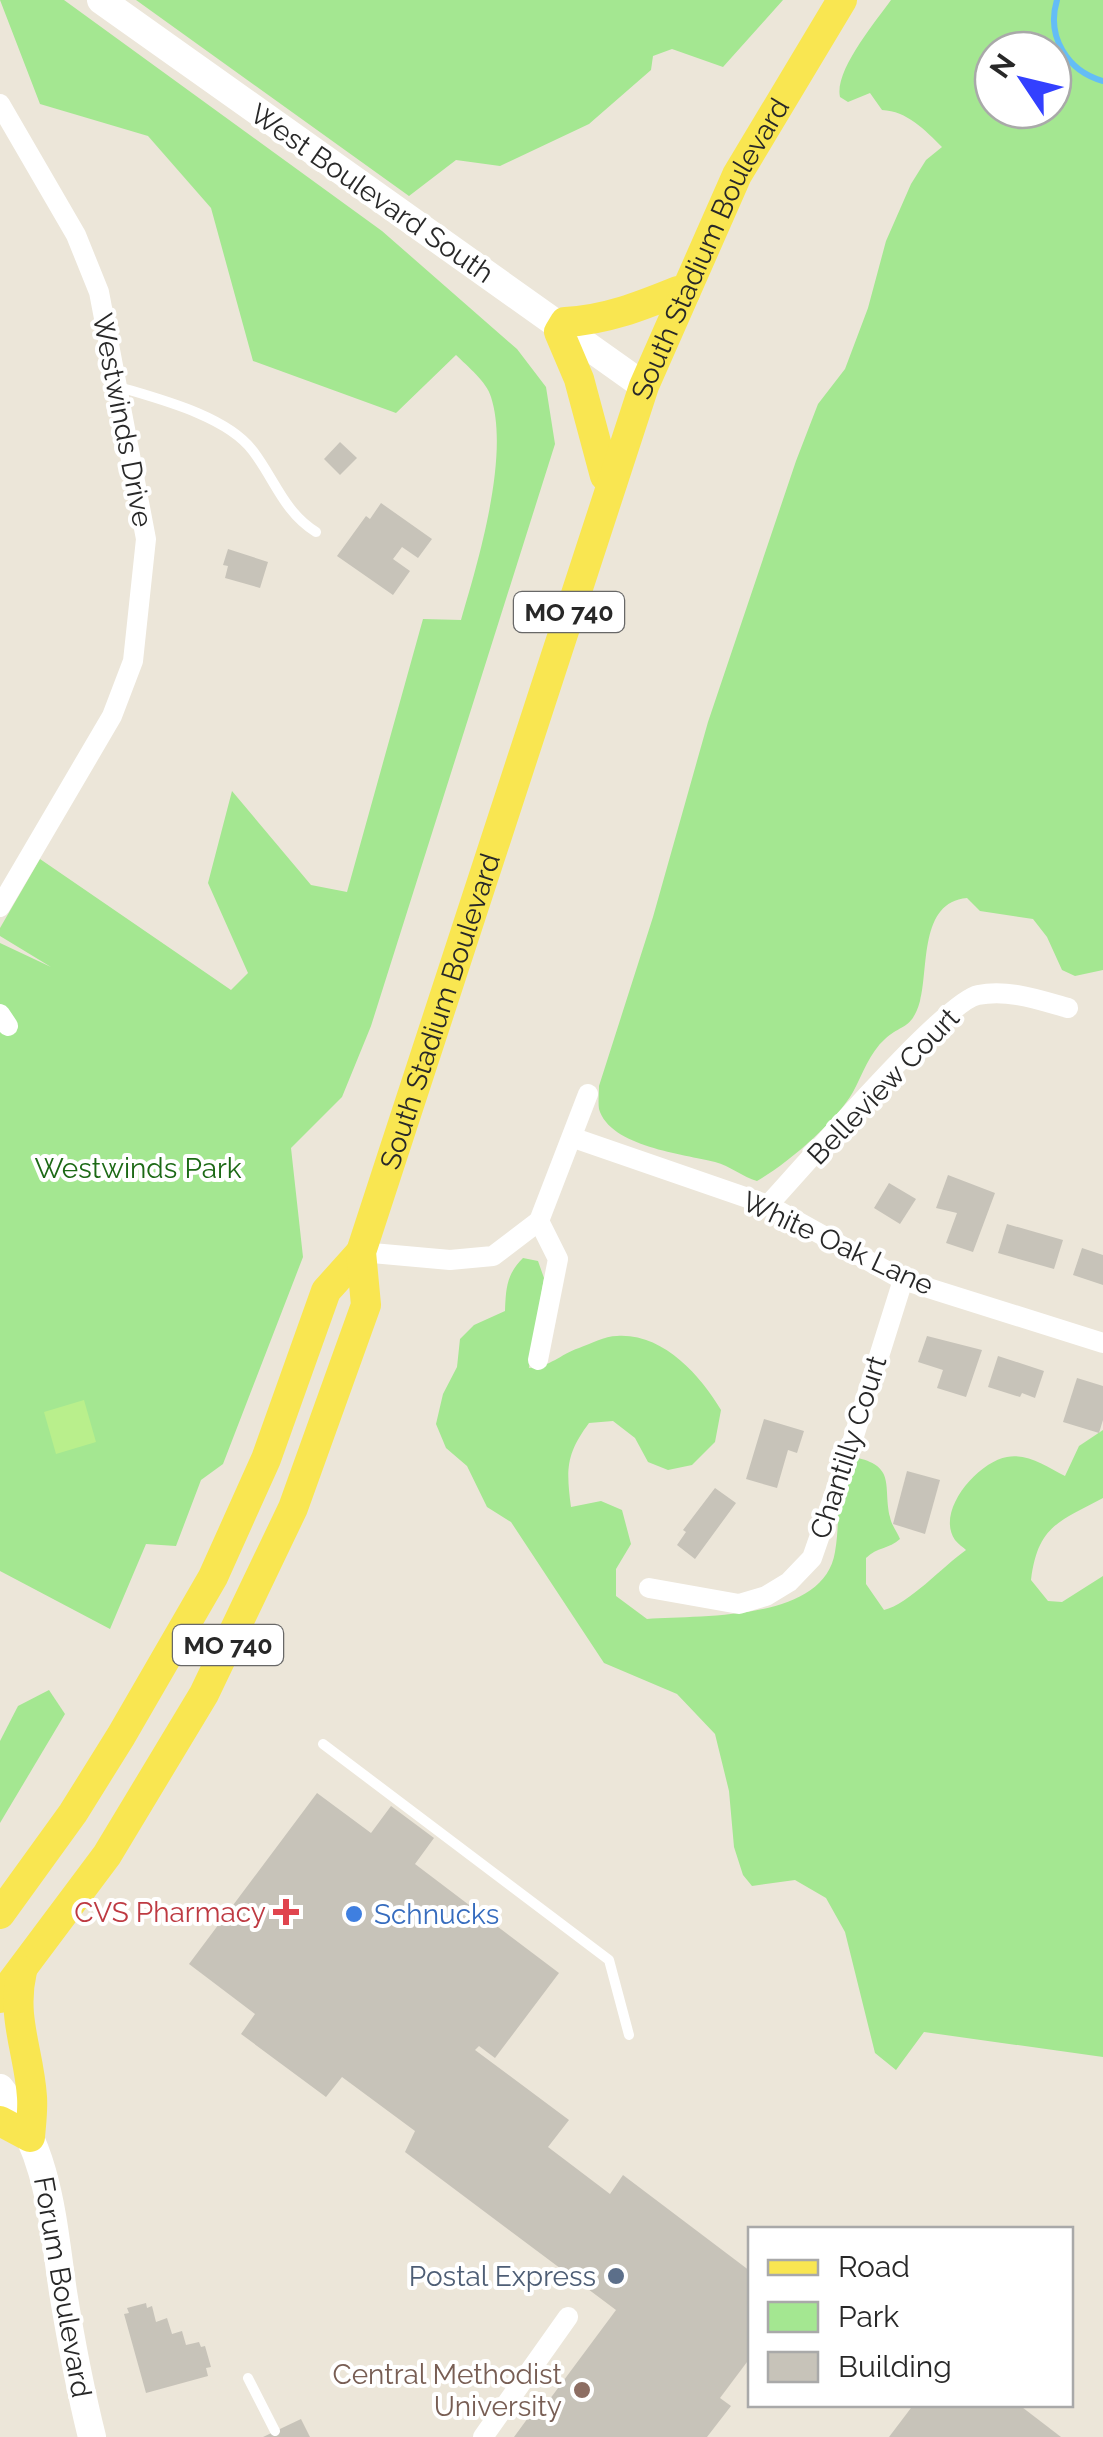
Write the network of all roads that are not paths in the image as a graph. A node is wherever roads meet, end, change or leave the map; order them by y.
1 (101, 0) edge
2 (842, 0) edge
3 (0, 104) edge
4 (685, 293) junction
5 (561, 327) junction
6 (644, 386) junction
7 (119, 387) junction
8 (612, 482) junction
9 (316, 532) dead end
10 (0, 907) edge
11 (1068, 1008) dead end
12 (588, 1094) dead end
13 (574, 1138) junction
14 (768, 1206) junction
15 (539, 1221) junction
16 (361, 1252) junction
17 (903, 1280) junction
18 (1103, 1344) edge
19 (538, 1360) dead end
20 (649, 1588) dead end
21 (323, 1744) dead end
22 (0, 1914) edge
23 (23, 1968) junction
24 (0, 1998) edge
25 (629, 2035) dead end
26 (0, 2088) edge
27 (0, 2121) edge
28 (30, 2137) junction
29 (568, 2316) dead end
30 (248, 2378) dead end
31 (275, 2431) dead end
32 (92, 2437) edge
33 (483, 2437) edge

1 - 5 main road, West Boulevard South
2 - 4 main road, South Stadium Boulevard / MO 740
3 - 7 street, Westwinds Drive
4 - 5 main road
4 - 6 main road, South Stadium Boulevard / MO 740
5 - 6 main road, West Boulevard South
5 - 8 main road
6 - 8 main road, South Stadium Boulevard / MO 740
7 - 9 lane
7 - 10 street, Westwinds Drive
8 - 16 main road, South Stadium Boulevard / MO 740
11 - 14 street, Belleview Court
12 - 13 street
13 - 14 street, White Oak Lane
13 - 15 street
14 - 17 street, White Oak Lane
15 - 16 street
15 - 19 street
16 - 22 main road, MO 740
16 - 23 main road, South Stadium Boulevard / MO 740
17 - 18 street, White Oak Lane
17 - 20 street, Chantilly Court
21 - 25 lane
23 - 24 main road, South Stadium Boulevard / MO 740
23 - 28 main road
26 - 28 main road, Forum Boulevard
27 - 28 main road
28 - 32 main road, Forum Boulevard
29 - 33 street
30 - 31 lane

